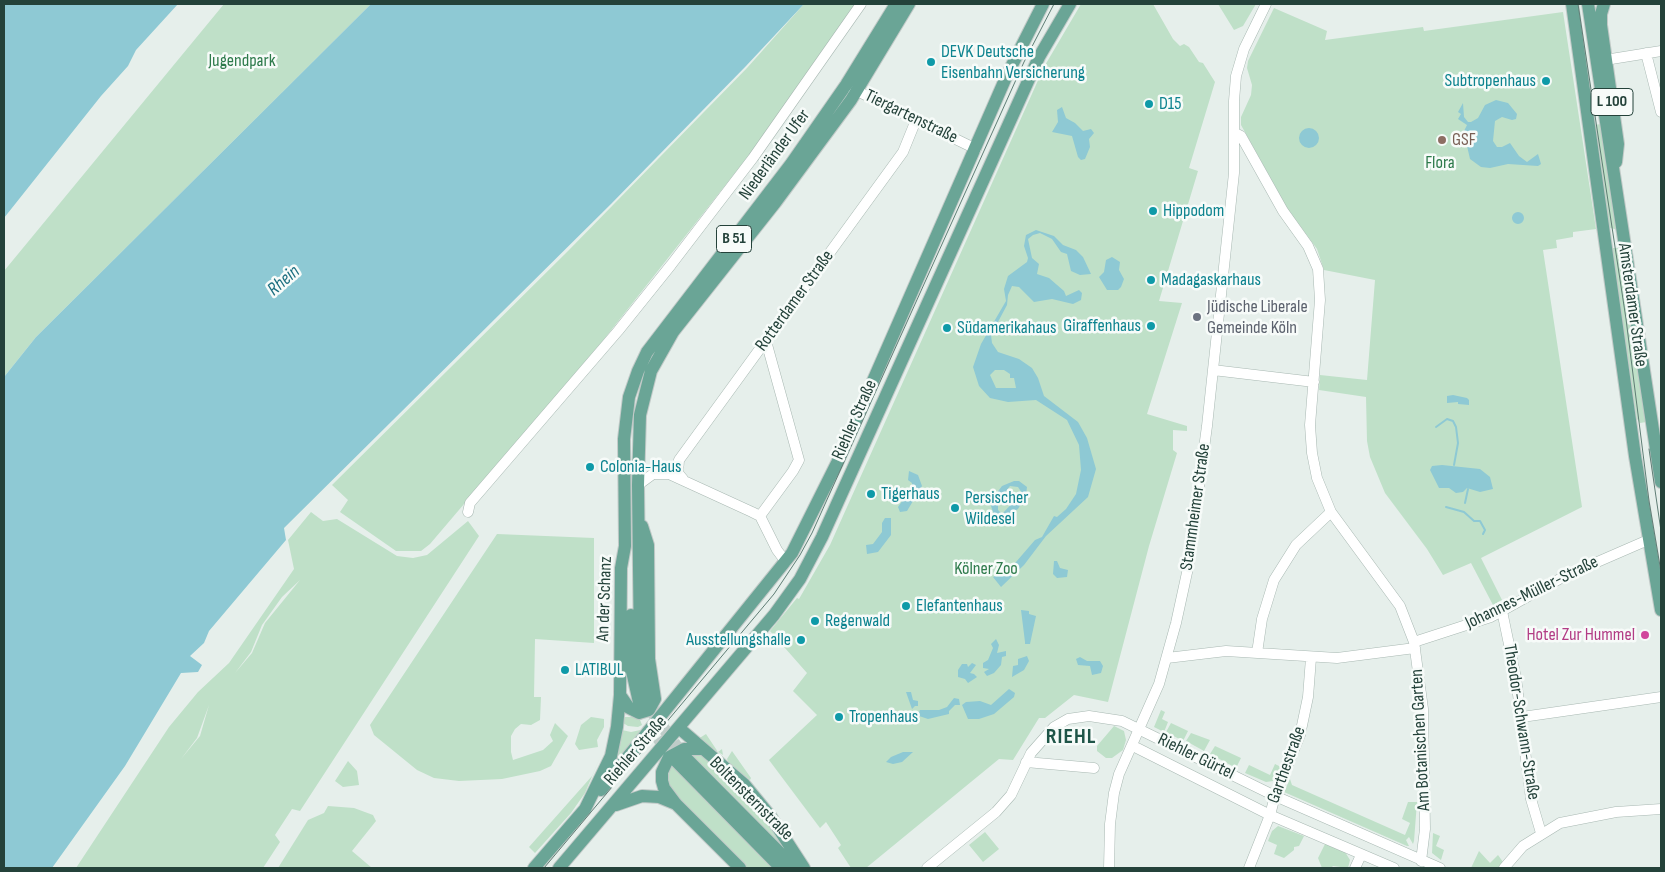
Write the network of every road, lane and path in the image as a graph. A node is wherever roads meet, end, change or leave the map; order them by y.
1 (861, 4) edge
2 (896, 4) edge
3 (909, 4) edge
4 (1043, 4) edge
5 (1070, 4) edge
6 (1266, 4) edge
7 (1572, 4) edge
8 (1588, 4) edge
9 (1604, 4) edge
10 (1661, 51) edge
11 (1646, 53) junction
12 (1605, 60) junction
13 (852, 88) junction
14 (1661, 112) edge
15 (916, 120) junction
16 (1235, 134) junction
17 (976, 149) junction
18 (1256, 163) junction
19 (1235, 168) junction
20 (1613, 172) junction
21 (1607, 251) junction
22 (1628, 263) junction
23 (766, 341) junction
24 (1213, 370) junction
25 (1314, 382) junction
26 (646, 388) joint
27 (629, 397) joint
28 (1630, 416) junction
29 (1653, 430) junction
30 (623, 458) junction
31 (638, 465) junction
32 (683, 479) junction
33 (1661, 482) edge
34 (638, 485) junction
35 (468, 512) dead end
36 (1331, 512) junction
37 (638, 513) junction
38 (760, 516) junction
39 (1648, 540) junction
40 (625, 546) junction
41 (786, 562) junction
42 (1502, 610) junction
43 (1661, 610) edge
44 (1414, 645) junction
45 (1257, 653) junction
46 (1168, 658) junction
47 (1311, 658) junction
48 (654, 685) junction
49 (681, 687) junction
50 (620, 695) junction
51 (1661, 697) edge
52 (1522, 716) junction
53 (679, 728) junction
54 (1140, 730) junction
55 (1133, 746) junction
56 (702, 749) junction
57 (1026, 762) junction
58 (1091, 768) dead end
59 (1275, 796) junction
60 (676, 804) junction
61 (585, 809) junction
62 (1661, 809) edge
63 (608, 811) junction
64 (1270, 814) junction
65 (1541, 833) junction
66 (1361, 855) junction
67 (1421, 860) junction
68 (534, 868) edge
69 (559, 868) edge
70 (738, 868) edge
71 (781, 868) edge
72 (795, 868) edge
73 (804, 868) edge
74 (927, 868) edge
75 (1109, 868) edge
76 (1249, 868) edge
77 (1355, 868) edge
78 (1394, 868) edge
79 (1440, 868) edge
80 (1504, 868) edge

1 - 35 street
2 - 13 main road, Niederländer Ufer / B 51
3 - 13 main road, Niederländer Ufer / B 51
4 - 17 main road, Riehler Straße
5 - 53 main road, Riehler Straße
6 - 16 street, Stammheimer Straße
7 - 21 main road, Amsterdamer Straße
8 - 20 main road, Amsterdamer Straße
9 - 12 main road
10 - 11 street
11 - 12 street
11 - 14 street
12 - 20 main road, L 100
13 - 15 street, Tiergartenstraße
13 - 26 main road, Niederländer Ufer / B 51
13 - 27 main road, Niederländer Ufer / B 51
15 - 17 street, Tiergartenstraße
15 - 23 street, Rotterdamer Straße
16 - 18 street, Am Botanischen Garten
16 - 19 street, Stammheimer Straße
17 - 41 main road, Riehler Straße
18 - 19 street
18 - 25 street, Am Botanischen Garten
19 - 24 street, Stammheimer Straße
20 - 22 main road, Amsterdamer Straße
21 - 22 main road
21 - 28 main road, Amsterdamer Straße
22 - 29 main road, Amsterdamer Straße
23 - 32 street, Rotterdamer Straße
23 - 38 street
24 - 25 street
24 - 46 street, Stammheimer Straße
25 - 36 street, Am Botanischen Garten
26 - 31 main road, An der Schanz / B 51
27 - 30 main road, An der Schanz / B 51
28 - 29 main road
28 - 39 main road, Amsterdamer Straße
29 - 33 main road, Amsterdamer Straße
30 - 31 main road
30 - 40 main road, An der Schanz / B 51
31 - 34 main road, An der Schanz / B 51
32 - 34 street
32 - 38 street
34 - 37 main road, An der Schanz / B 51
36 - 44 street, Am Botanischen Garten
36 - 45 street
37 - 40 main road, An der Schanz / B 51
37 - 48 main road, An der Schanz
38 - 41 street
39 - 42 street, Johannes-Müller-Straße
39 - 43 main road, Amsterdamer Straße
40 - 50 main road, An der Schanz / B 51
41 - 49 main road, Riehler Straße
42 - 44 street, Johannes-Müller-Straße
42 - 52 street, Theodor-Schwann-Straße
44 - 47 street, Johannes-Müller-Straße
44 - 67 street, Am Botanischen Garten
45 - 46 street, Johannes-Müller-Straße
45 - 47 street, Johannes-Müller-Straße
46 - 54 street, Stammheimer Straße
47 - 59 street, Garthestraße
48 - 49 main road
48 - 50 main road
49 - 61 main road, Riehler Straße
50 - 61 main road, An der Schanz / B 51
51 - 52 street
52 - 65 street, Theodor-Schwann-Straße
53 - 56 main road, Boltensternstraße
53 - 63 main road, Riehler Straße
54 - 55 street, Stammheimer Straße
54 - 57 street, Riehler Gürtel
54 - 59 street, Riehler Gürtel
55 - 64 street, Riehler Gürtel
55 - 75 street, Stammheimer Straße
56 - 60 main road
56 - 73 main road, Boltensternstraße
57 - 58 street
57 - 74 street, Riehler Gürtel
59 - 64 street, Garthestraße
59 - 67 street, Riehler Gürtel
60 - 63 main road
60 - 70 main road
61 - 68 main road, An der Schanz / B 51
62 - 65 street
63 - 69 main road
64 - 66 street, Riehler Gürtel
64 - 76 street, Garthestraße
65 - 80 street
66 - 77 street
66 - 78 street, Riehler Gürtel
67 - 79 street, Riehler Gürtel
71 - 72 main road, Boltensternstraße

